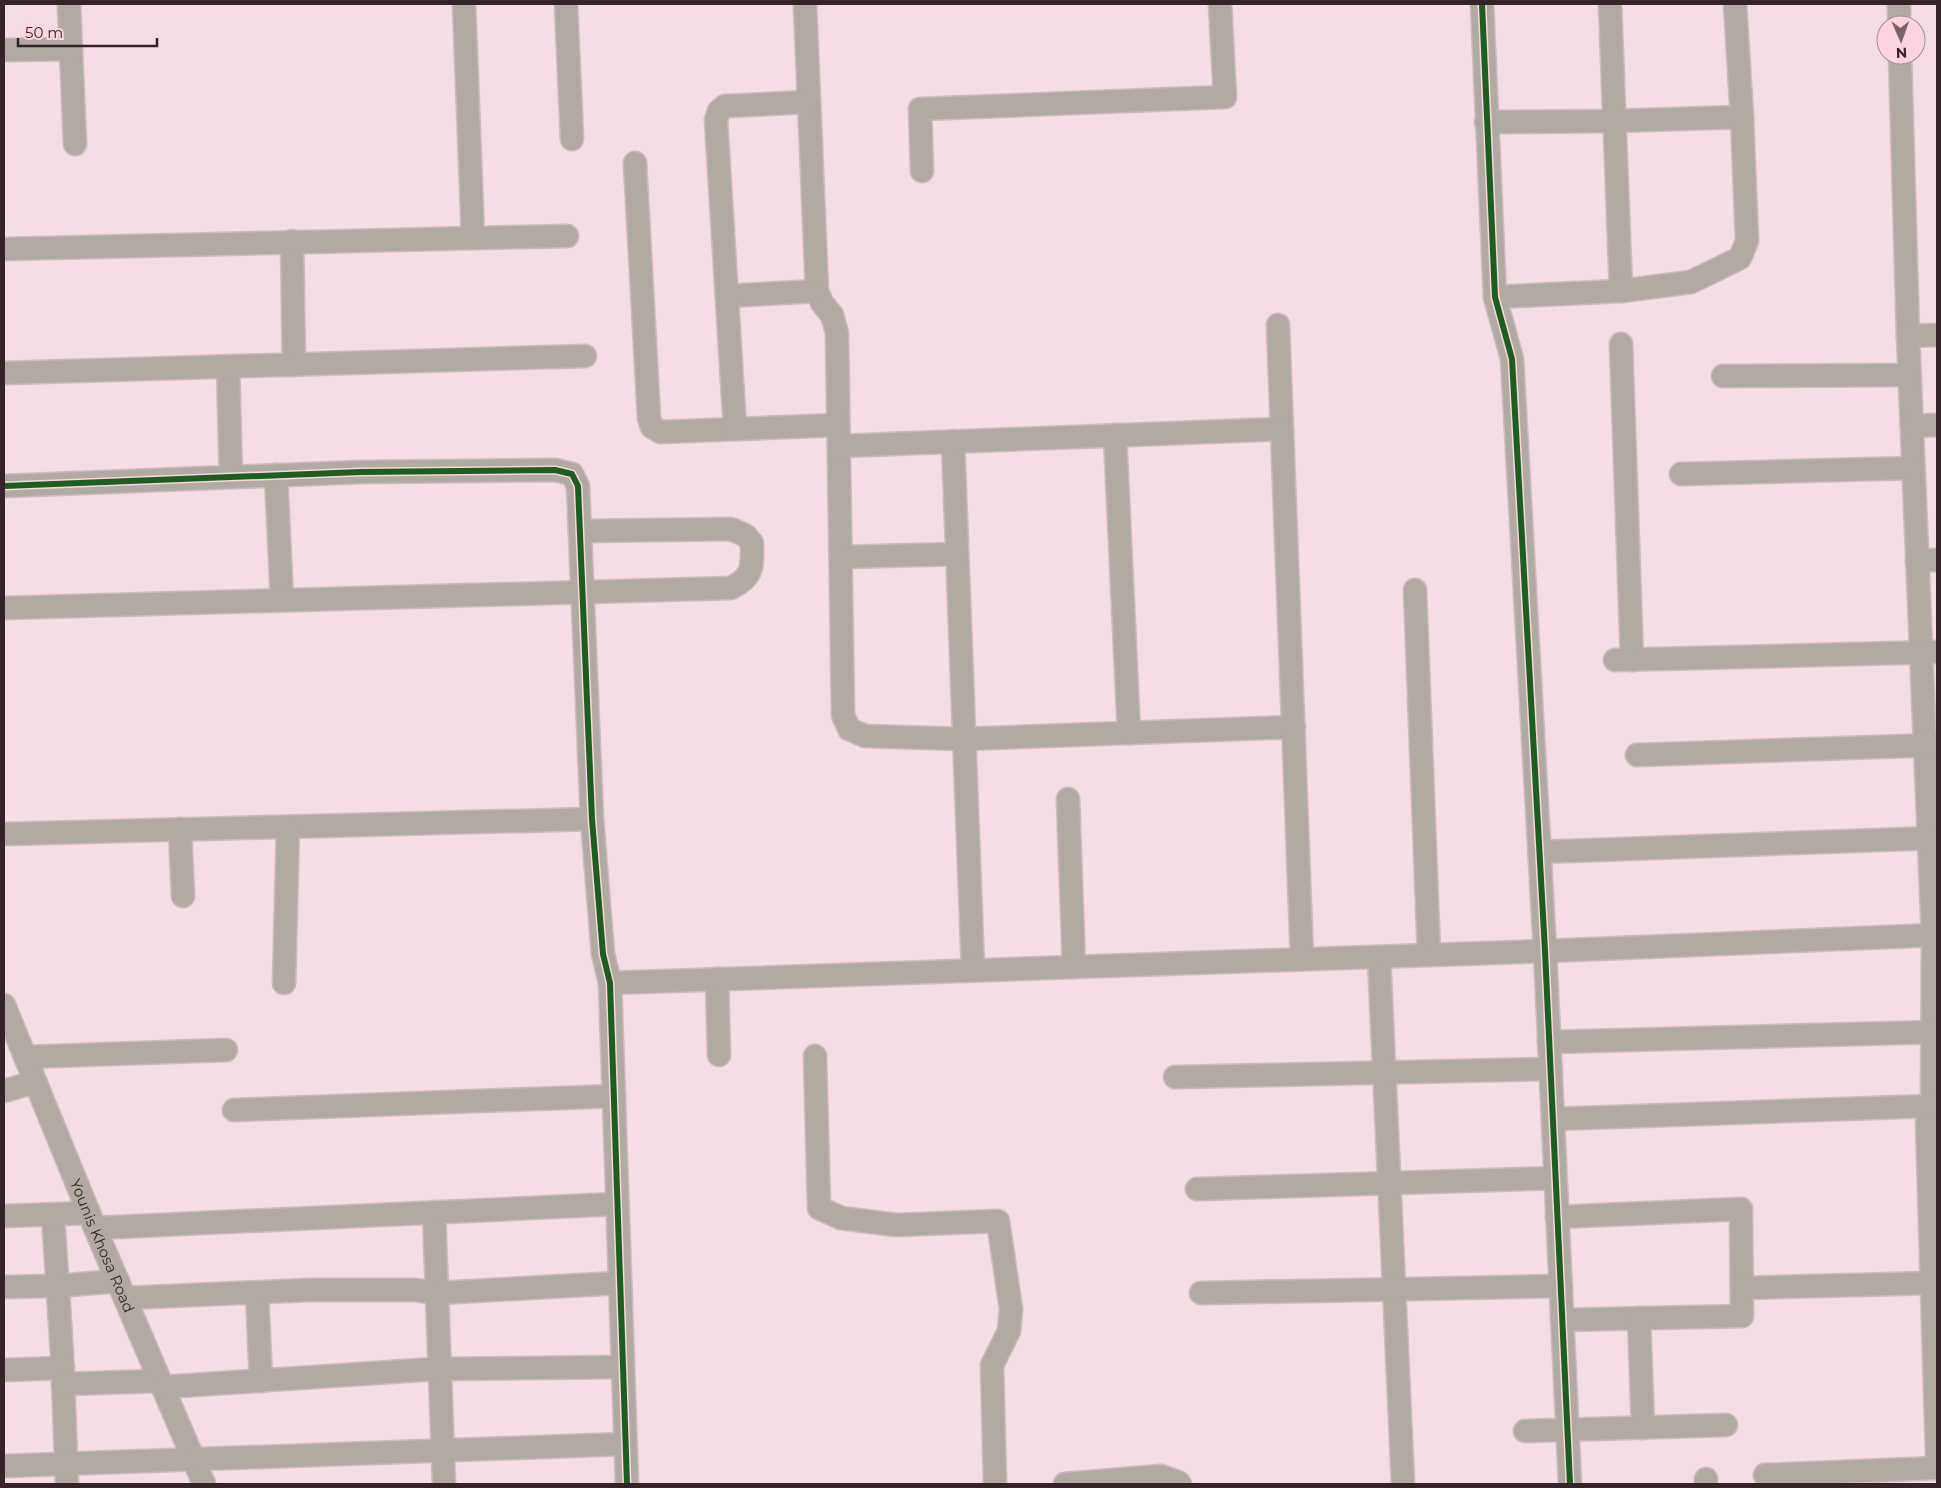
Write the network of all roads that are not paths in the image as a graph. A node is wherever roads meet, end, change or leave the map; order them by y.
1 (69, 4) edge
2 (464, 4) edge
3 (566, 4) edge
4 (805, 4) edge
5 (1220, 4) edge
6 (1482, 4) edge
7 (1610, 4) edge
8 (1734, 4) edge
9 (71, 49) junction
10 (4, 50) edge
11 (1900, 65) edge
12 (809, 102) junction
13 (1742, 117) junction
14 (1614, 121) junction
15 (1486, 122) junction
16 (572, 139) dead end
17 (75, 144) dead end
18 (635, 162) dead end
19 (922, 171) dead end
20 (567, 236) dead end
21 (473, 237) junction
22 (292, 242) junction
23 (4, 249) edge
24 (817, 291) junction
25 (1621, 291) junction
26 (727, 296) junction
27 (1495, 297) junction
28 (1278, 325) dead end
29 (1937, 335) edge
30 (1908, 336) junction
31 (1621, 344) dead end
32 (585, 356) dead end
33 (294, 365) junction
34 (228, 368) junction
35 (4, 373) edge
36 (1909, 375) junction
37 (1723, 376) dead end
38 (1937, 425) edge
39 (1912, 426) junction
40 (735, 429) junction
41 (1282, 429) junction
42 (1115, 435) junction
43 (839, 436) junction
44 (953, 441) junction
45 (1914, 468) junction
46 (1681, 474) dead end
47 (276, 475) junction
48 (231, 477) junction
49 (4, 486) edge
50 (580, 531) junction
51 (957, 554) junction
52 (841, 556) junction
53 (1927, 560) edge
54 (1416, 590) dead end
55 (582, 591) junction
56 (282, 600) junction
57 (4, 608) edge
58 (1929, 652) edge
59 (1294, 727) junction
60 (1129, 733) junction
61 (964, 739) junction
62 (1931, 745) edge
63 (1637, 755) dead end
64 (1068, 800) dead end
65 (592, 819) junction
66 (288, 827) junction
67 (180, 829) junction
68 (4, 834) edge
69 (1933, 838) edge
70 (1540, 852) junction
71 (183, 896) dead end
72 (1935, 936) edge
73 (1545, 951) junction
74 (1429, 955) junction
75 (1379, 957) junction
76 (1302, 959) junction
77 (1074, 967) junction
78 (973, 970) junction
79 (717, 979) junction
80 (284, 983) dead end
81 (610, 983) junction
82 (4, 1005) edge
83 (1935, 1032) edge
84 (1549, 1042) junction
85 (226, 1050) dead end
86 (719, 1054) dead end
87 (815, 1056) dead end
88 (25, 1057) junction
89 (1551, 1069) junction
90 (1384, 1073) junction
91 (1175, 1077) dead end
92 (35, 1082) junction
93 (4, 1091) edge
94 (614, 1096) junction
95 (234, 1110) dead end
96 (1932, 1117) edge
97 (1553, 1119) junction
98 (1556, 1178) junction
99 (1388, 1183) junction
100 (1198, 1189) dead end
101 (617, 1204) junction
102 (434, 1212) junction
103 (52, 1214) junction
104 (4, 1216) edge
105 (1557, 1217) junction
106 (92, 1220) junction
107 (1934, 1237) edge
108 (620, 1283) junction
109 (1932, 1284) junction
110 (58, 1286) junction
111 (1561, 1286) junction
112 (4, 1287) edge
113 (1742, 1288) junction
114 (1393, 1289) junction
115 (121, 1290) junction
116 (257, 1293) junction
117 (438, 1293) junction
118 (1201, 1293) dead end
119 (1639, 1318) junction
120 (1562, 1320) junction
121 (1935, 1327) edge
122 (622, 1368) junction
123 (441, 1369) junction
124 (4, 1370) edge
125 (63, 1376) junction
126 (261, 1381) junction
127 (162, 1384) junction
128 (1936, 1397) edge
129 (1726, 1424) dead end
130 (1643, 1428) junction
131 (1525, 1431) dead end
132 (1568, 1431) junction
133 (625, 1444) junction
134 (444, 1450) junction
135 (1937, 1454) edge
136 (194, 1460) junction
137 (4, 1466) edge
138 (1937, 1468) edge
139 (66, 1474) edge
140 (1765, 1475) dead end
141 (204, 1484) edge
142 (444, 1484) edge
143 (626, 1484) edge
144 (995, 1484) edge
145 (1065, 1484) edge
146 (1180, 1484) edge
147 (1403, 1484) edge
148 (1564, 1484) edge
149 (1570, 1484) edge

1 - 9 street
2 - 21 street
3 - 16 street
4 - 12 street
5 - 19 street
6 - 15 street
7 - 14 street
8 - 13 street
9 - 10 street
9 - 17 street
11 - 30 street
12 - 24 street
12 - 26 street
13 - 14 street
13 - 25 street
14 - 15 street
14 - 25 street
15 - 27 street
18 - 40 street
20 - 21 street
21 - 22 street
22 - 23 street
22 - 33 street
24 - 26 street
24 - 43 street
25 - 27 street
26 - 40 street
27 - 70 street
28 - 41 street
29 - 30 street
30 - 36 street
31 - 58 street
32 - 33 street
33 - 34 street
34 - 35 street
34 - 48 street
36 - 37 street
36 - 39 street
38 - 39 street
39 - 45 street
40 - 43 street
41 - 42 street
41 - 59 street
42 - 44 street
42 - 60 street
43 - 44 street
43 - 52 street
44 - 51 street
45 - 46 street
45 - 53 street
47 - 48 street
47 - 50 street
47 - 56 street
48 - 49 street
50 - 55 street
50 - 55 street
51 - 52 street
51 - 61 street
52 - 61 street
53 - 58 street
54 - 74 street
55 - 56 street
55 - 65 street
56 - 57 street
58 - 62 street
59 - 60 street
59 - 76 street
60 - 61 street
61 - 78 street
62 - 63 street
62 - 69 street
64 - 77 street
65 - 66 street
65 - 81 street
66 - 67 street
66 - 80 street
67 - 68 street
67 - 71 street
69 - 70 street
69 - 72 street
70 - 73 street
72 - 73 street
72 - 83 street
73 - 74 street
73 - 84 street
74 - 75 street
75 - 76 street
75 - 90 street
76 - 77 street
77 - 78 street
78 - 79 street
79 - 81 street
79 - 86 street
81 - 94 street
82 - 88 street, Younis Khosa Road
83 - 84 street
83 - 96 street
84 - 89 street
85 - 88 street
87 - 144 street
88 - 92 street, Younis Khosa Road
89 - 90 street
89 - 97 street
90 - 91 street
90 - 99 street
92 - 93 street
92 - 106 street, Younis Khosa Road
94 - 95 street
94 - 101 street
96 - 97 street
96 - 107 street
97 - 98 street
98 - 99 street
98 - 105 street
99 - 100 street
99 - 114 street
101 - 102 street
101 - 108 street
102 - 106 street
102 - 117 street
103 - 104 street
103 - 106 street
103 - 110 street
105 - 111 street
105 - 113 street
106 - 115 street, Younis Khosa Road
107 - 109 street
108 - 117 street
108 - 122 street
109 - 113 street
109 - 121 street
110 - 112 street
110 - 115 street
110 - 125 street
111 - 114 street
111 - 120 street
113 - 119 street
114 - 118 street
114 - 147 street
115 - 116 street
115 - 127 street, Younis Khosa Road
116 - 117 street
116 - 126 street
117 - 123 street
119 - 120 street
119 - 130 street
120 - 132 street
121 - 128 street
122 - 123 street
122 - 133 street
123 - 126 street
123 - 134 street
124 - 125 street
125 - 127 street
125 - 139 street
126 - 127 street
127 - 136 street, Younis Khosa Road
128 - 135 street
129 - 130 street
130 - 132 street
131 - 132 street
132 - 149 street
133 - 134 street
133 - 143 street
134 - 136 street
134 - 142 street
136 - 139 street
136 - 141 street, Younis Khosa Road
137 - 139 street
138 - 140 street
145 - 146 street
148 - 149 street

